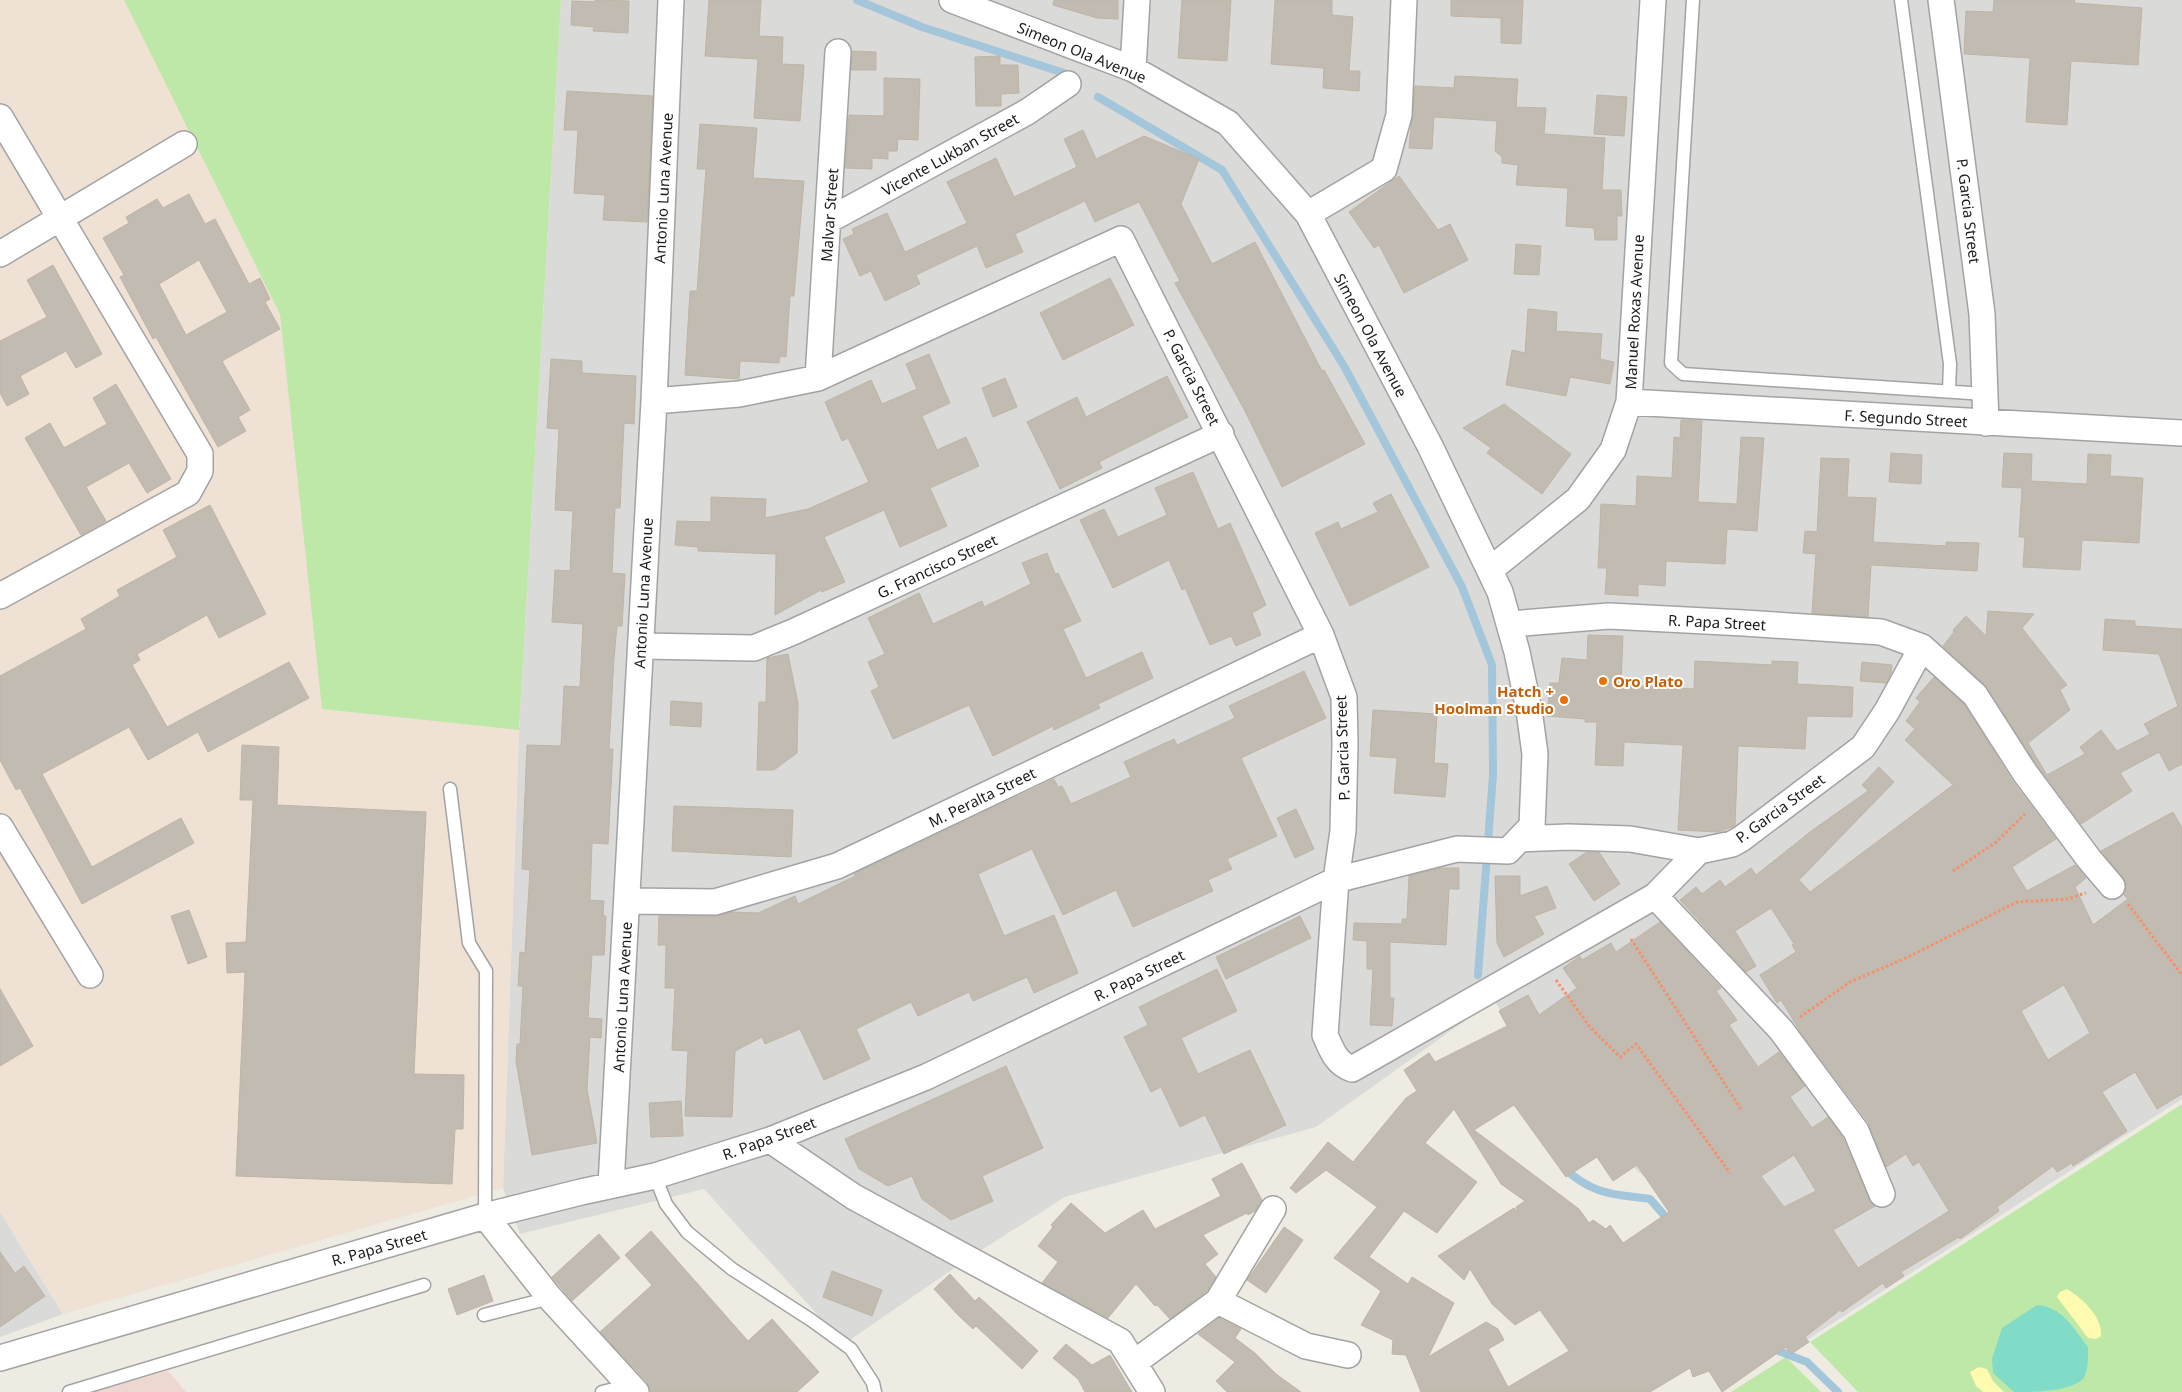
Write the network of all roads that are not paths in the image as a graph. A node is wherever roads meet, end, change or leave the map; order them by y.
1 (671, 0) edge
2 (952, 0) edge
3 (1137, 0) edge
4 (1404, 0) edge
5 (1653, 0) edge
6 (1693, 0) edge
7 (1901, 0) edge
8 (1942, 0) edge
9 (838, 52) dead end
10 (1133, 70) junction
11 (1068, 84) dead end
12 (0, 117) edge
13 (184, 144) dead end
14 (1308, 214) junction
15 (60, 218) junction
16 (829, 220) junction
17 (0, 254) edge
18 (818, 378) junction
19 (1949, 392) junction
20 (1985, 394) junction
21 (654, 401) junction
22 (1629, 402) junction
23 (1986, 423) junction
24 (2182, 433) edge
25 (1221, 434) junction
26 (1491, 570) junction
27 (0, 596) edge
28 (1510, 624) junction
29 (1321, 635) junction
30 (640, 646) junction
31 (1922, 647) junction
32 (450, 789) dead end
33 (0, 827) edge
34 (1514, 845) junction
35 (1699, 851) junction
36 (1336, 880) junction
37 (2112, 886) road end
38 (1655, 896) junction
39 (628, 901) junction
40 (90, 975) dead end
41 (770, 1140) junction
42 (655, 1176) junction
43 (611, 1185) junction
44 (1882, 1194) dead end
45 (1274, 1209) dead end
46 (485, 1216) junction
47 (424, 1285) dead end
48 (550, 1298) junction
49 (1218, 1301) junction
50 (484, 1315) dead end
51 (1348, 1355) dead end
52 (0, 1358) edge
53 (1135, 1362) junction
54 (633, 1388) edge
55 (69, 1392) edge
56 (602, 1392) edge
57 (875, 1392) edge
58 (1152, 1392) edge

1 - 21 street, Antonio Luna Avenue
2 - 10 street, Simeon Ola Avenue
3 - 10 street
4 - 14 street
5 - 22 street, Manuel Roxas Avenue
6 - 19 lane
7 - 19 lane
8 - 20 street, P. Garcia Street
9 - 16 street, Malvar Street
10 - 14 street, Simeon Ola Avenue
11 - 16 street, Vicente Lukban Street
12 - 15 street
13 - 15 street
14 - 26 street, Simeon Ola Avenue
15 - 17 street
15 - 27 street
16 - 18 street, Malvar Street
18 - 21 street, P. Garcia Street
18 - 25 street, P. Garcia Street
19 - 20 lane
20 - 23 street, P. Garcia Street
21 - 30 street, Antonio Luna Avenue
22 - 23 street, F. Segundo Street
22 - 26 street, Manuel Roxas Avenue
23 - 24 street, F. Segundo Street
25 - 29 street, P. Garcia Street
25 - 30 street, G. Francisco Street
26 - 28 street, Simeon Ola Avenue
28 - 31 street, R. Papa Street
28 - 34 street, Simeon Ola Avenue
29 - 36 street, P. Garcia Street
29 - 39 street, M. Peralta Street
30 - 39 street, Antonio Luna Avenue
31 - 35 street, P. Garcia Street
31 - 37 street
32 - 46 lane
33 - 40 street
34 - 35 street, R. Papa Street
34 - 36 street, R. Papa Street
35 - 38 street, P. Garcia Street
36 - 38 street, P. Garcia Street
36 - 41 street, R. Papa Street
38 - 44 street
39 - 43 street, Antonio Luna Avenue
41 - 42 street, R. Papa Street
41 - 53 street
42 - 43 street, R. Papa Street
42 - 57 lane
43 - 46 street, R. Papa Street
45 - 49 street
46 - 48 street
46 - 52 street, R. Papa Street
47 - 55 lane
48 - 50 lane
48 - 54 street
49 - 51 street
49 - 53 street
53 - 58 street
54 - 56 lane

